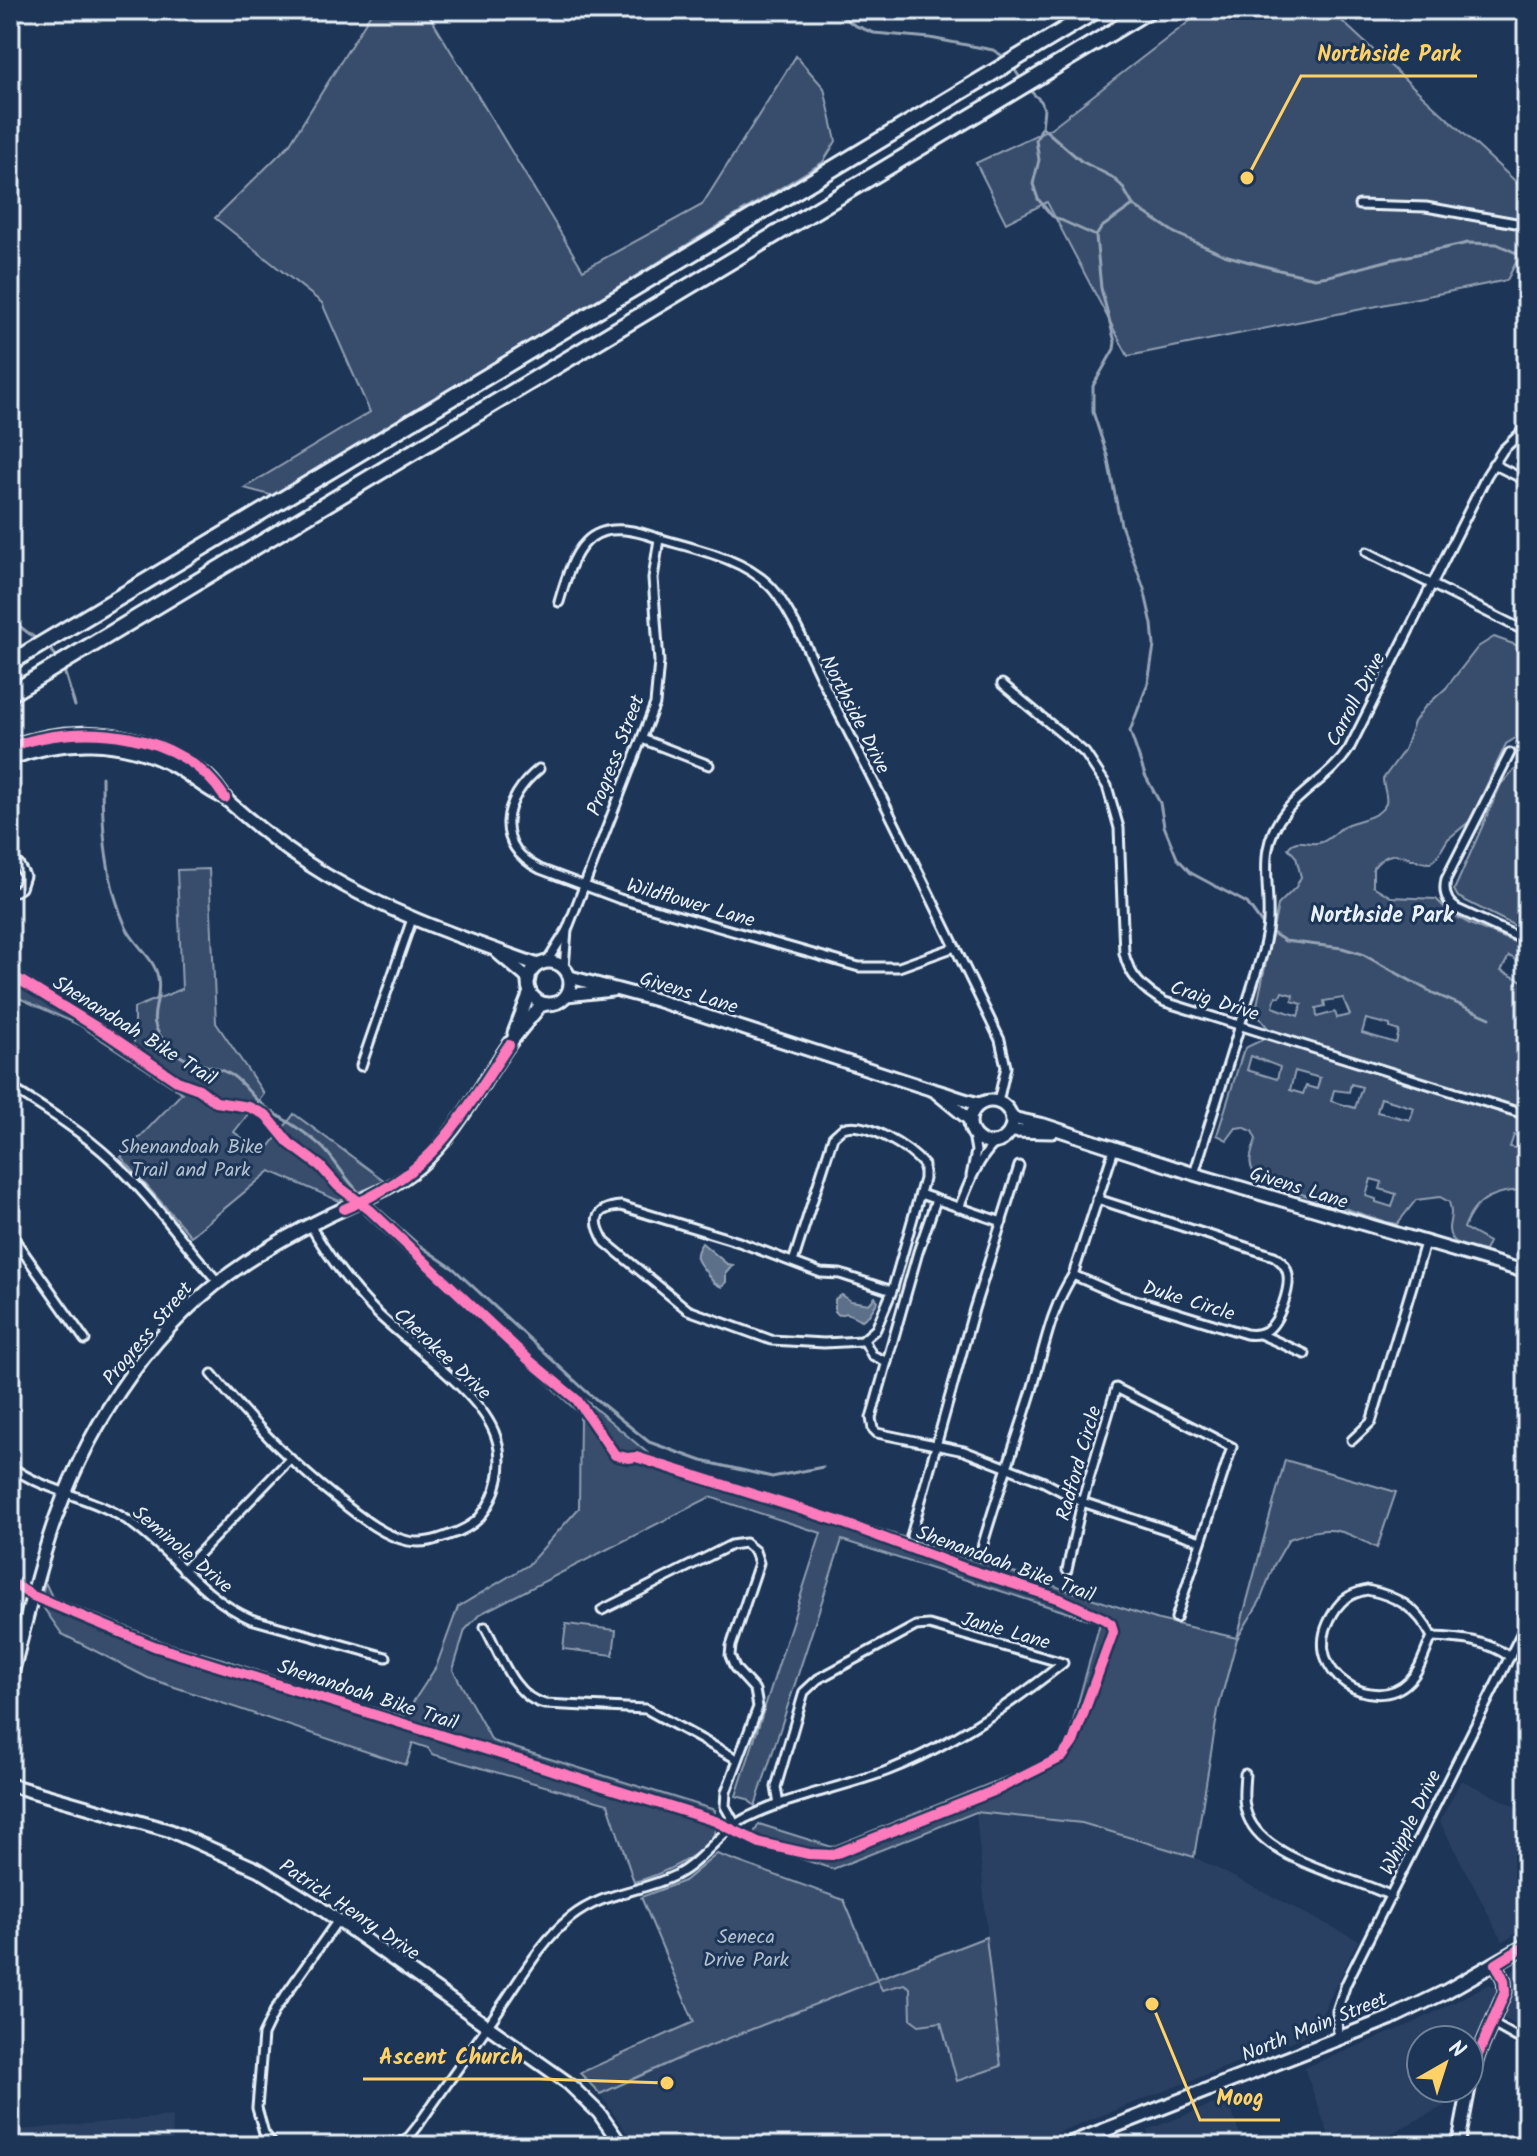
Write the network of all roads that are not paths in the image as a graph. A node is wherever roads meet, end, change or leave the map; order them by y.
1 (1097, 10) edge
2 (1149, 10) edge
3 (1359, 205) dead end
4 (1527, 225) edge
5 (1527, 427) edge
6 (1493, 464) junction
7 (1527, 481) edge
8 (659, 539) junction
9 (1367, 552) dead end
10 (1432, 585) junction
11 (559, 602) dead end
12 (1527, 632) edge
13 (10, 663) edge
14 (1002, 684) dead end
15 (10, 694) edge
16 (642, 739) junction
17 (10, 747) edge
18 (1510, 753) dead end
19 (10, 759) edge
20 (709, 765) dead end
21 (539, 769) dead end
22 (225, 798) junction
23 (10, 861) edge
24 (583, 886) junction
25 (10, 894) edge
26 (412, 919) junction
27 (567, 930) junction
28 (1527, 941) edge
29 (955, 947) junction
30 (493, 949) junction
31 (543, 964) junction
32 (567, 972) junction
33 (529, 979) junction
34 (616, 989) junction
35 (530, 992) junction
36 (567, 995) junction
37 (546, 1004) junction
38 (1240, 1025) junction
39 (509, 1045) junction
40 (361, 1066) dead end
41 (10, 1087) edge
42 (933, 1090) junction
43 (998, 1102) junction
44 (980, 1104) junction
45 (1527, 1115) edge
46 (1012, 1118) junction
47 (970, 1120) junction
48 (1011, 1131) junction
49 (1061, 1132) junction
50 (973, 1134) junction
51 (995, 1143) junction
52 (1114, 1149) junction
53 (1019, 1166) dead end
54 (1194, 1174) junction
55 (971, 1178) junction
56 (920, 1194) junction
57 (1097, 1199) junction
58 (936, 1200) junction
59 (959, 1208) junction
60 (1002, 1222) junction
61 (310, 1225) junction
62 (10, 1233) edge
63 (1425, 1243) junction
64 (793, 1262) junction
65 (1527, 1272) edge
66 (1073, 1275) junction
67 (218, 1282) junction
68 (892, 1291) junction
69 (1260, 1334) junction
70 (85, 1340) dead end
71 (864, 1340) junction
72 (1305, 1354) dead end
73 (887, 1362) junction
74 (212, 1374) dead end
75 (1352, 1440) dead end
76 (938, 1444) junction
77 (289, 1460) junction
78 (10, 1466) edge
79 (1005, 1467) junction
80 (65, 1494) junction
81 (1082, 1502) junction
82 (911, 1536) dead end
83 (1201, 1541) junction
84 (980, 1554) dead end
85 (183, 1570) junction
86 (1067, 1570) dead end
87 (602, 1610) dead end
88 (1176, 1618) dead end
89 (1527, 1622) edge
90 (485, 1627) dead end
91 (1432, 1637) junction
92 (386, 1657) dead end
93 (1510, 1657) junction
94 (10, 1681) edge
95 (737, 1759) junction
96 (1245, 1774) dead end
97 (10, 1785) edge
98 (779, 1805) junction
99 (735, 1824) junction
100 (1391, 1896) junction
101 (338, 1920) junction
102 (1527, 1945) edge
103 (1496, 1964) junction
104 (1491, 2023) junction
105 (488, 2026) junction
106 (1338, 2039) junction
107 (1485, 2040) edge
108 (1527, 2043) edge
109 (1466, 2104) edge
110 (274, 2146) edge
111 (395, 2146) edge
112 (622, 2146) edge
113 (1064, 2146) edge
114 (1458, 2146) edge

1 - 13 highway
2 - 15 highway
3 - 4 street
5 - 6 street, Carroll Drive
6 - 7 street
6 - 10 street, Carroll Drive
8 - 11 street, Northside Drive
8 - 16 street, Progress Street
8 - 29 street, Northside Drive
9 - 10 street
10 - 12 street
10 - 38 street, Carroll Drive
14 - 38 street, Craig Drive
16 - 20 street
16 - 24 street, Progress Street
17 - 22 street
18 - 28 street
19 - 22 street
21 - 24 street, Wildflower Lane
22 - 26 street
23 - 25 street
24 - 27 street, Progress Street
24 - 29 street, Wildflower Lane
26 - 30 street
26 - 40 street
27 - 31 street, Progress Street
27 - 32 street, Progress Street
29 - 43 street, Northside Drive
30 - 31 street
30 - 33 street
31 - 32 street
31 - 33 street
32 - 34 street, Givens Lane
32 - 36 street
33 - 35 street
34 - 36 street, Givens Lane
34 - 42 street, Givens Lane
35 - 37 street
35 - 39 street, Progress Street
36 - 37 street
37 - 39 street, Progress Street
38 - 45 street, Craig Drive
38 - 54 street, Carroll Drive
39 - 61 street, Progress Street
41 - 67 street
42 - 44 street, Givens Lane
42 - 47 street, Givens Lane
43 - 44 street
43 - 46 street
44 - 47 street
46 - 48 street
46 - 49 street, Givens Lane
47 - 50 street
48 - 49 street, Givens Lane
48 - 51 street
49 - 52 street, Givens Lane
50 - 51 street
50 - 55 street
51 - 55 street
52 - 54 street, Givens Lane
52 - 57 street
53 - 60 street
54 - 63 street, Givens Lane
55 - 59 street
56 - 58 street
56 - 64 street
56 - 68 street
57 - 66 street
57 - 69 street
58 - 59 street
58 - 73 street
59 - 60 street
60 - 76 street
61 - 67 street, Progress Street
61 - 77 street, Cherokee Drive
62 - 70 street
63 - 65 street, Givens Lane
63 - 75 street
64 - 68 street
64 - 71 street
66 - 69 street, Duke Circle
66 - 79 street
67 - 80 street, Progress Street
68 - 71 street
69 - 72 street, Duke Circle
71 - 73 street
73 - 76 street
74 - 77 street, Cherokee Drive
76 - 79 street
76 - 82 street
77 - 85 street
78 - 80 street, Seminole Drive
79 - 81 street
79 - 84 street
80 - 85 street, Seminole Drive
80 - 94 street, Progress Street
81 - 83 street
81 - 83 street, Radford Circle
81 - 86 street, Radford Circle
83 - 88 street, Radford Circle
85 - 92 street, Seminole Drive
87 - 95 street
89 - 93 street, Whipple Drive
90 - 95 street
91 - 91 street
91 - 93 street
93 - 100 street, Whipple Drive
95 - 99 street
96 - 100 street
97 - 101 street, Patrick Henry Drive
98 - 98 street, Janie Lane
98 - 99 street, Janie Lane
99 - 105 street
100 - 106 street, Whipple Drive
101 - 105 street, Patrick Henry Drive
101 - 110 street
102 - 103 main road, North Main Street
103 - 104 street
103 - 106 main road, North Main Street
104 - 107 street
104 - 108 street
105 - 111 street
105 - 112 street, Patrick Henry Drive
106 - 113 main road, North Main Street
109 - 114 street

